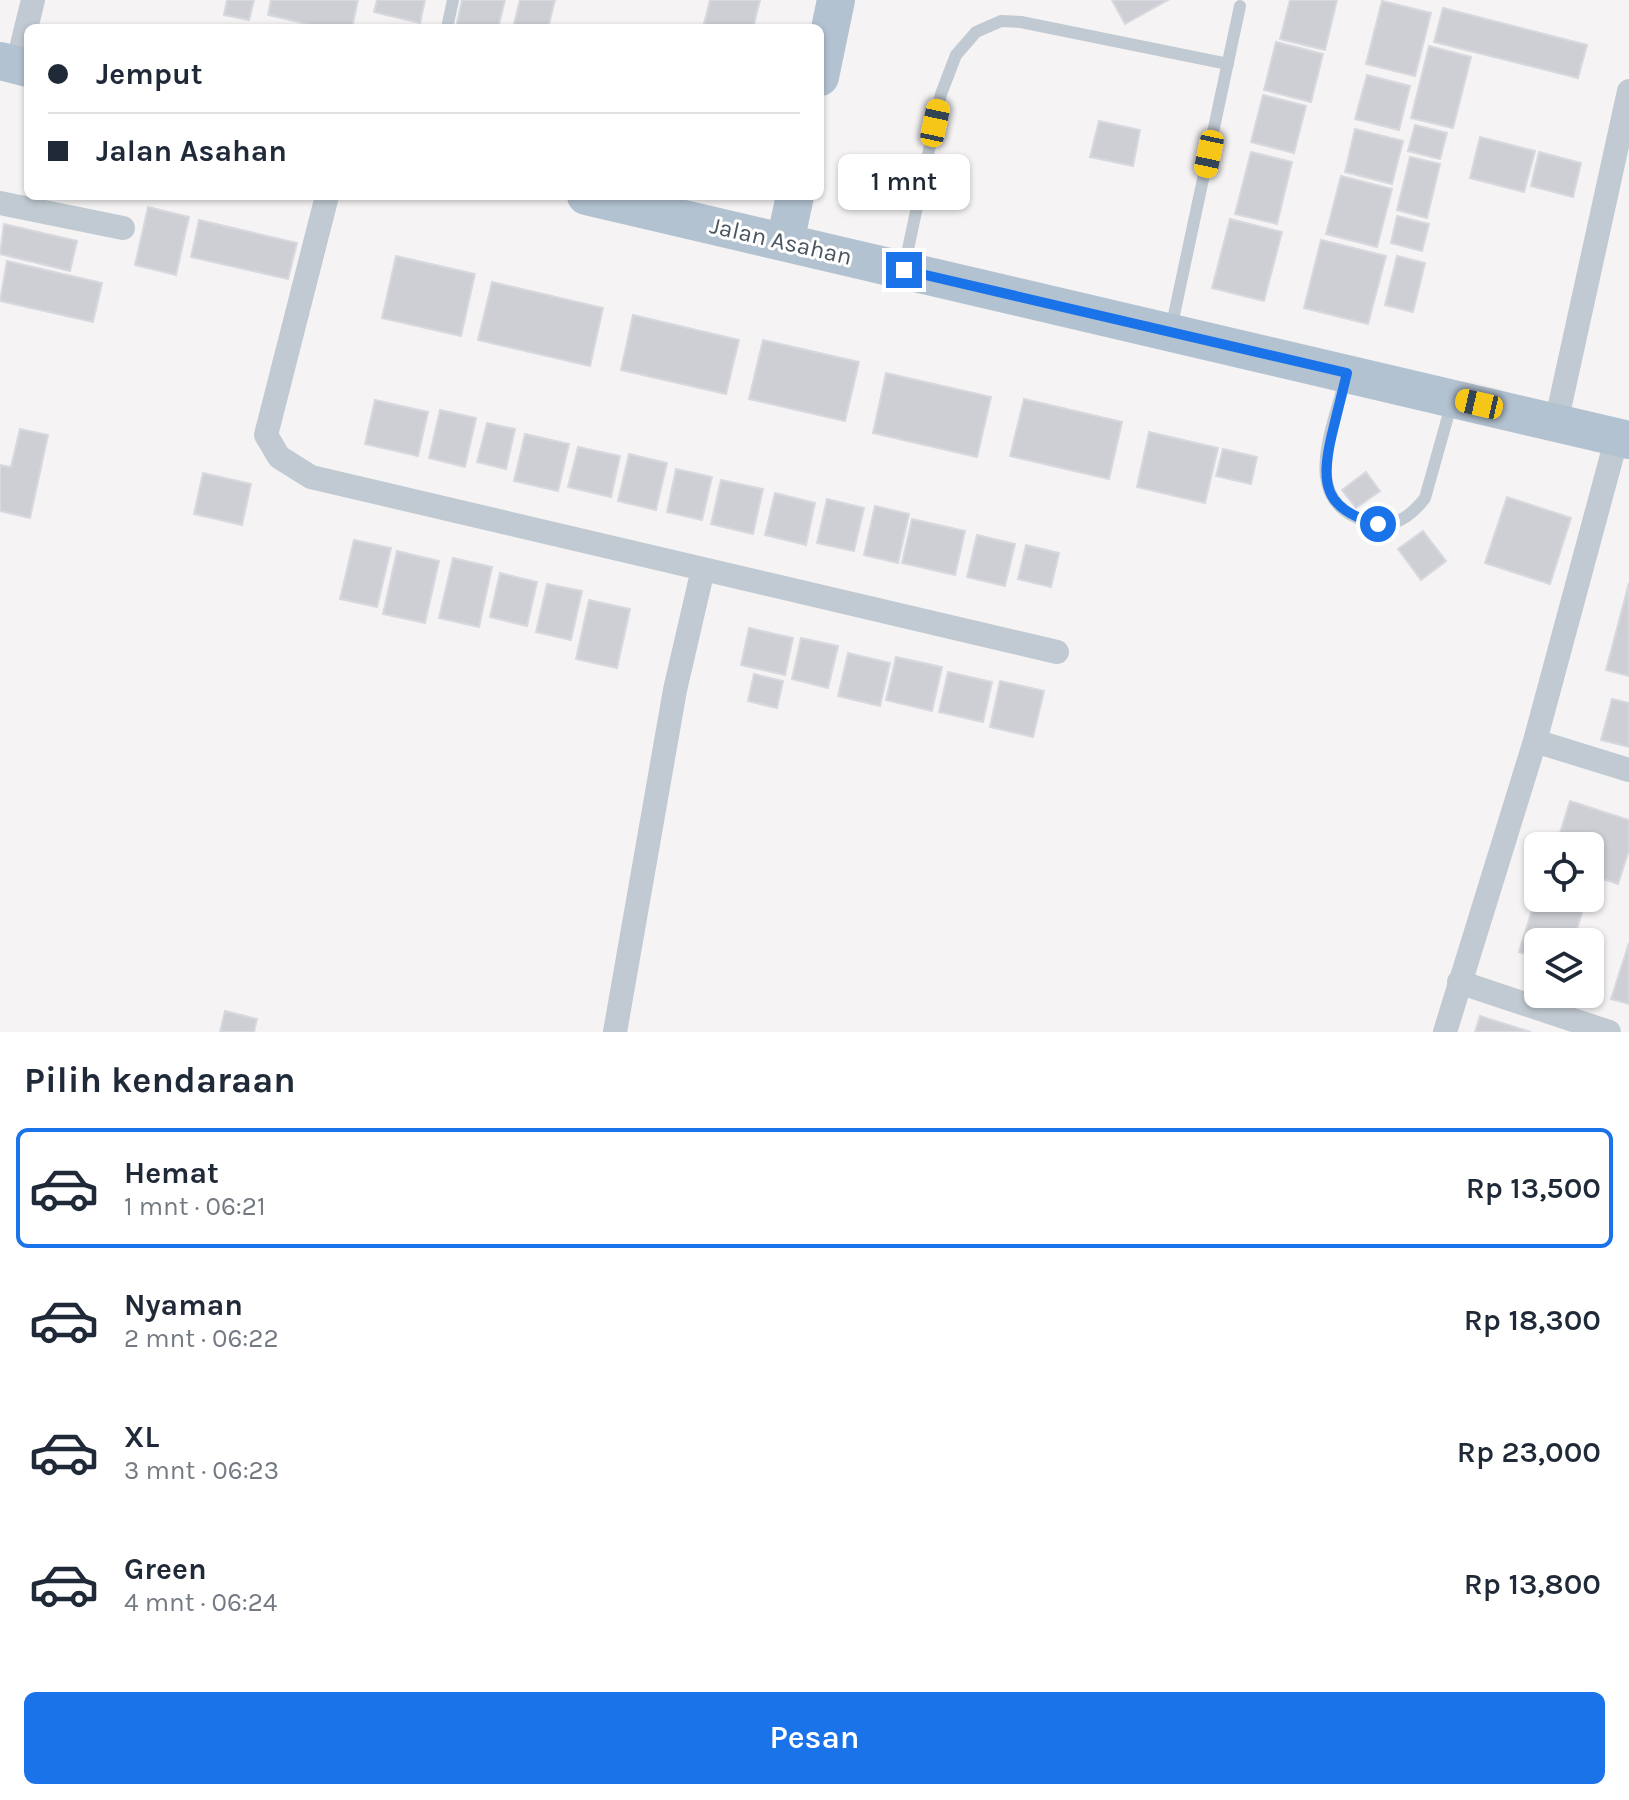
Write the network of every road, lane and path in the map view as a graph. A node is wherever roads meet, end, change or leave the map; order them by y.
1 (33, 0) edge
2 (453, 0) edge
3 (836, 0) edge
4 (1240, 6) dead end
5 (26, 24) edge
6 (448, 24) edge
7 (24, 32) edge
8 (824, 58) edge
9 (1228, 64) junction
10 (15, 65) edge
11 (1629, 91) edge
12 (326, 200) edge
13 (603, 200) edge
14 (794, 200) edge
15 (0, 203) edge
16 (66, 206) edge
17 (123, 228) dead end
18 (785, 242) junction
19 (904, 270) junction
20 (1170, 332) junction
21 (1347, 373) junction
22 (1453, 398) junction
23 (1556, 423) junction
24 (1623, 439) edge
25 (703, 569) junction
26 (1057, 652) dead end
27 (1535, 741) junction
28 (1629, 770) edge
29 (1459, 982) junction
30 (615, 1032) edge
31 (1445, 1032) edge
32 (1609, 1032) edge

1 - 5 street
2 - 6 lane
3 - 8 main road
4 - 9 lane
7 - 10 street
9 - 19 lane
9 - 20 lane
11 - 23 street
12 - 25 street
13 - 18 main road, Jalan Asahan
14 - 18 main road
15 - 16 street
16 - 17 street
18 - 19 main road, Jalan Asahan
19 - 20 main road, Jalan Asahan
20 - 21 main road, Jalan Asahan
21 - 22 main road, Jalan Asahan
21 - 22 lane
22 - 23 main road, Jalan Asahan
23 - 24 main road, Jalan Asahan
24 - 27 street
25 - 26 street
25 - 30 street
27 - 28 street
27 - 29 street
29 - 31 street
29 - 32 street

